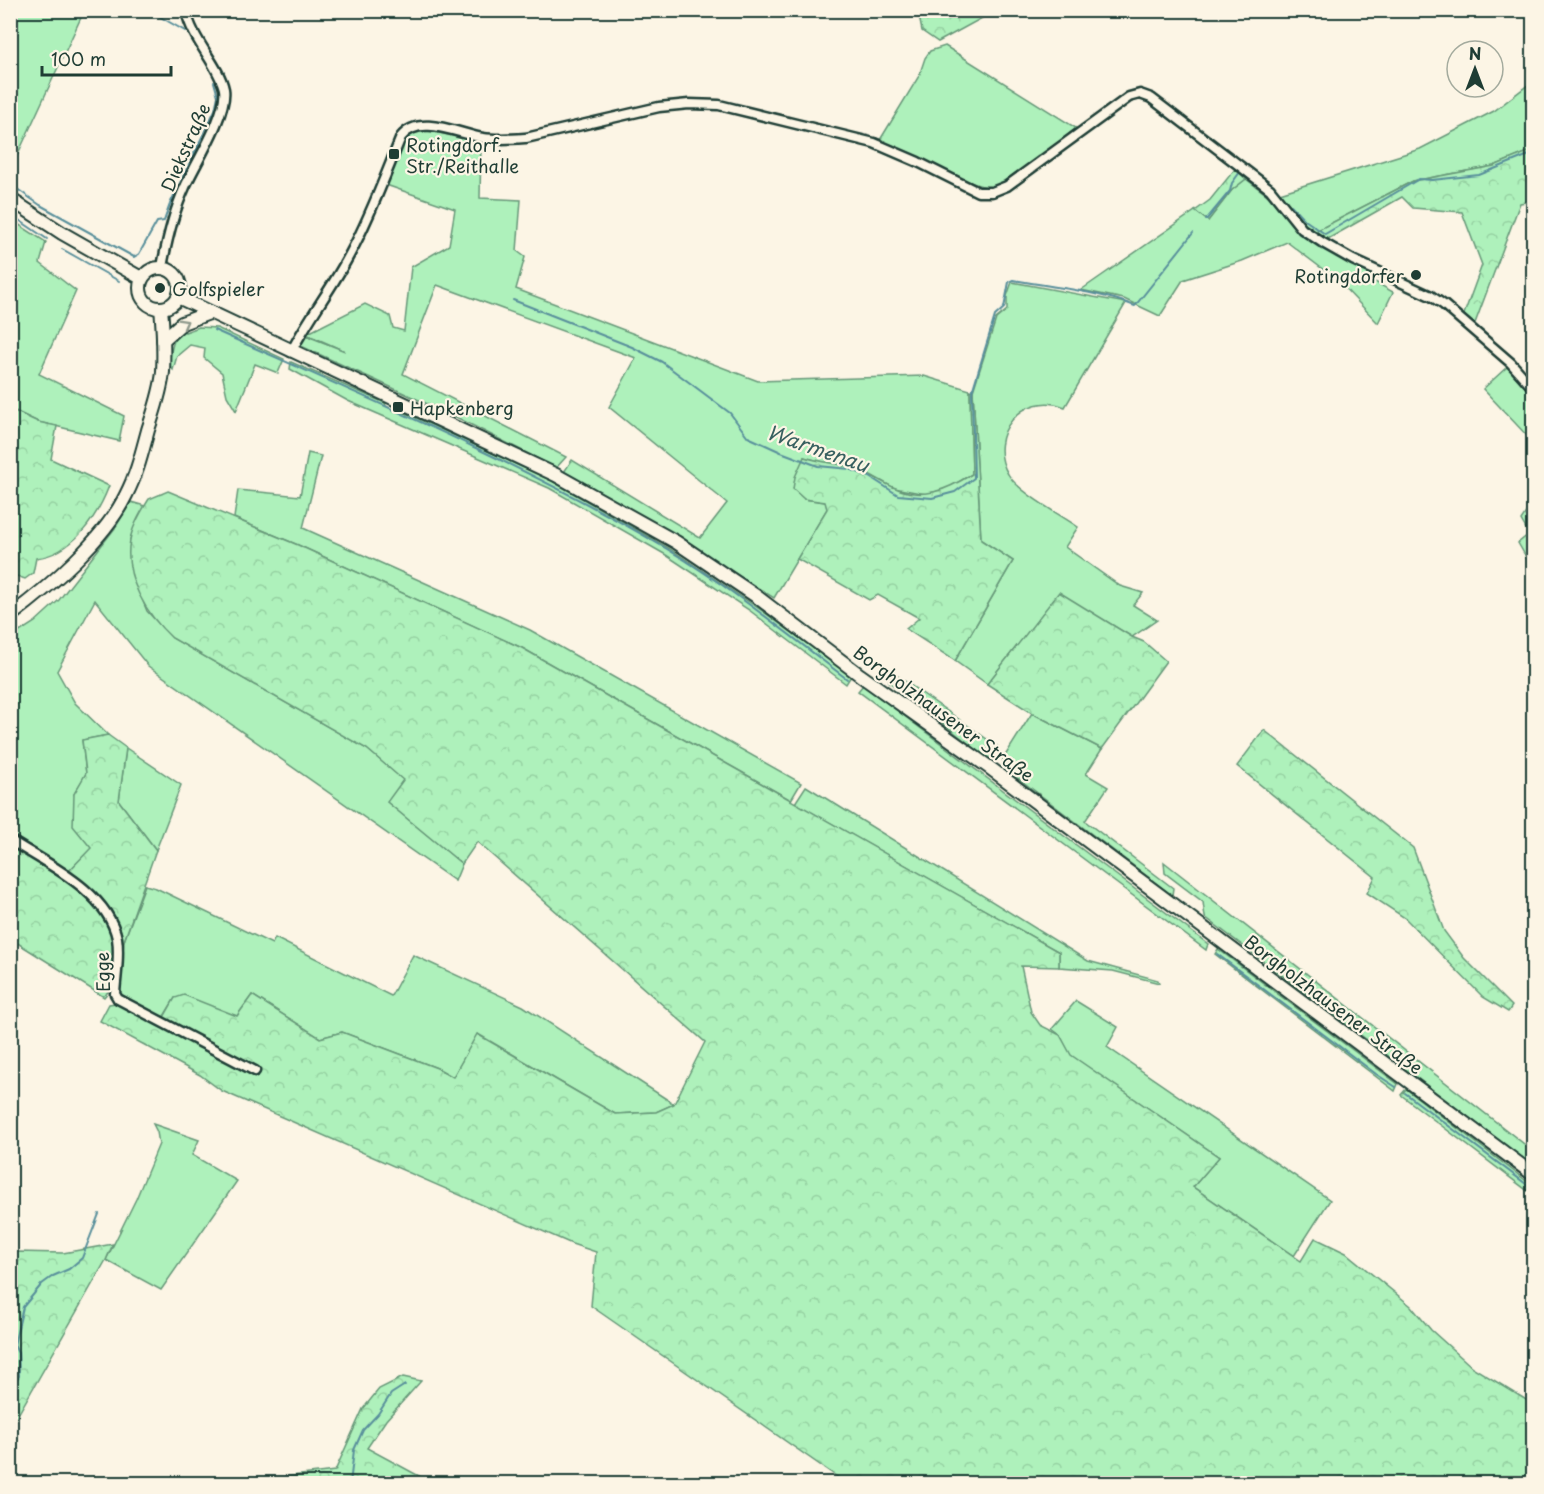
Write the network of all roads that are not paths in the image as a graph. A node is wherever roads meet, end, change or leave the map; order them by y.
1 (186, 10) edge
2 (10, 199) edge
3 (162, 267) junction
4 (141, 278) junction
5 (178, 297) junction
6 (161, 308) junction
7 (209, 313) junction
8 (163, 340) junction
9 (291, 352) junction
10 (1533, 389) edge
11 (10, 616) edge
12 (10, 840) edge
13 (255, 1071) dead end
14 (1533, 1175) edge

1 - 3 street, Diekstraße
2 - 4 main road
3 - 4 main road
3 - 5 main road
4 - 6 main road
5 - 6 main road
5 - 7 main road, Borgholzhausener Straße
6 - 8 main road
8 -> 7 main road
7 - 9 main road, Borgholzhausener Straße
8 - 11 main road
9 - 10 street
9 - 14 main road, Borgholzhausener Straße
12 - 13 street, Egge

